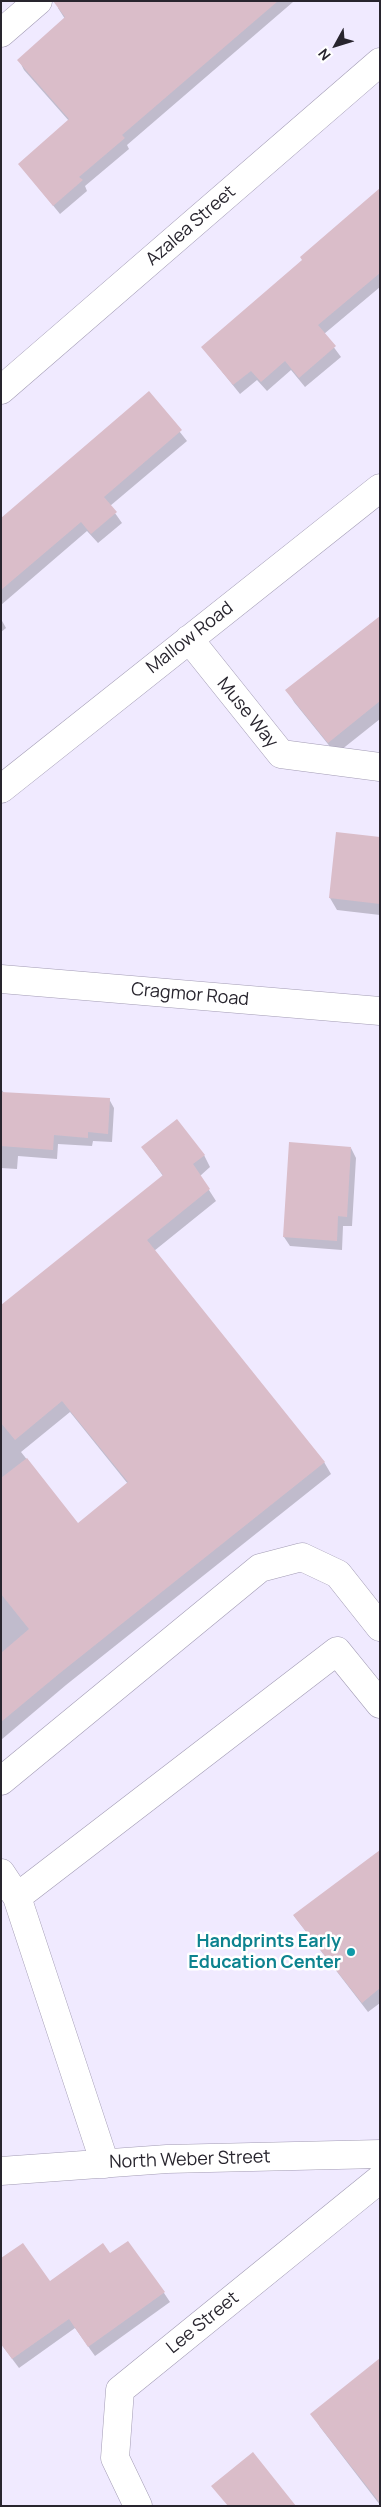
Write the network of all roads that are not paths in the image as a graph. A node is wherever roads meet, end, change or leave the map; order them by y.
1 (38, 1) edge
2 (1, 33) edge
3 (380, 62) edge
4 (1, 390) edge
5 (380, 488) edge
6 (189, 639) junction
7 (380, 767) edge
8 (1, 789) edge
9 (1, 979) edge
10 (380, 1011) edge
11 (380, 1627) edge
12 (380, 1704) edge
13 (1, 1781) edge
14 (1, 1873) edge
15 (17, 1897) junction
16 (380, 2154) edge
17 (105, 2164) junction
18 (1, 2170) edge
19 (380, 2178) edge
20 (138, 2506) edge

1 - 2 street
3 - 4 street, Azalea Street
5 - 6 street, Mallow Road
6 - 7 street, Muse Way
6 - 8 street, Mallow Road
9 - 10 street, Cragmor Road
11 - 13 street
12 - 15 street
14 - 15 street
15 - 17 street
16 - 17 street, North Weber Street
17 - 18 street, North Weber Street
19 - 20 street, Lee Street

